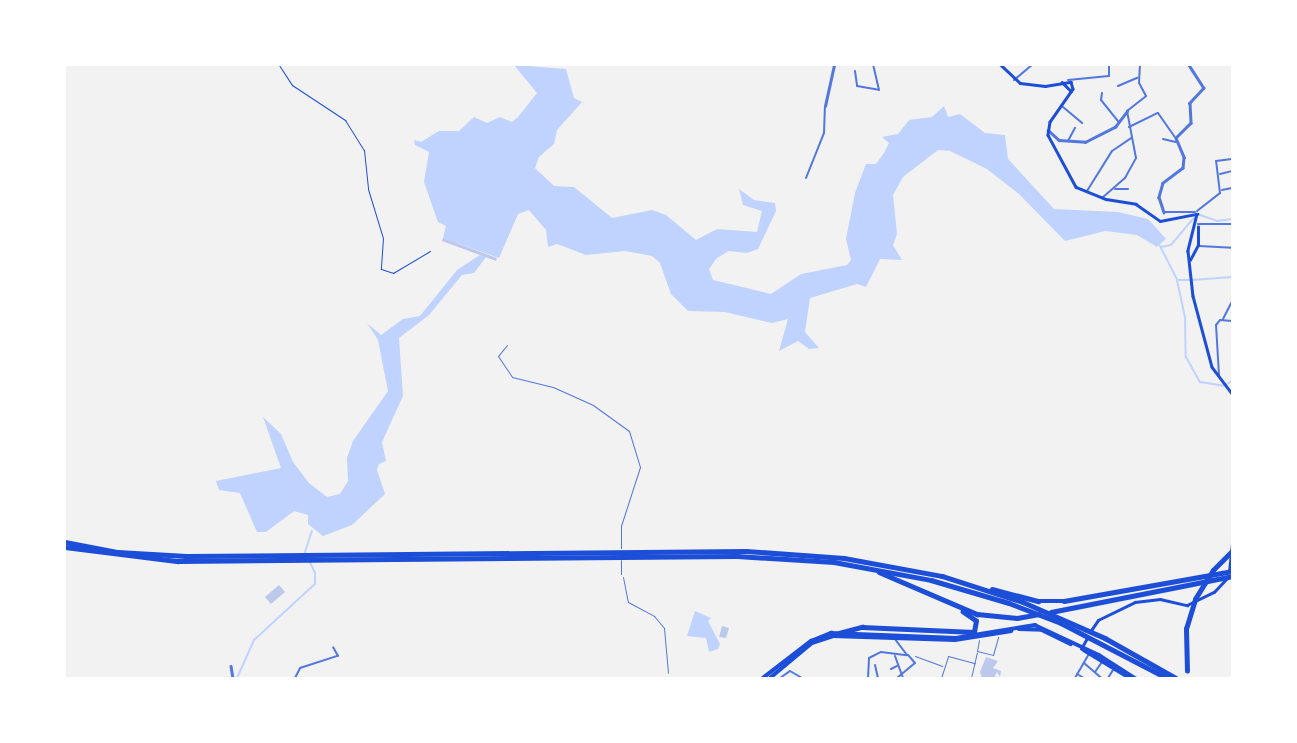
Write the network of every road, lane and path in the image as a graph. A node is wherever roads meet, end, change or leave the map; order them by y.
1 (279, 65) edge
2 (834, 65) edge
3 (873, 65) edge
4 (1001, 65) edge
5 (1032, 65) edge
6 (1109, 65) edge
7 (1140, 65) edge
8 (1189, 65) edge
9 (855, 71) dead end
10 (1138, 77) junction
11 (1014, 80) junction
12 (1068, 80) junction
13 (1061, 82) junction
14 (1118, 86) dead end
15 (1102, 93) dead end
16 (1070, 94) junction
17 (825, 106) joint
18 (1063, 107) junction
19 (1127, 111) junction
20 (1120, 122) junction
21 (1082, 123) dead end
22 (1075, 128) dead end
23 (1128, 128) junction
24 (1048, 129) junction
25 (1133, 138) junction
26 (1163, 139) dead end
27 (1176, 140) junction
28 (1069, 142) junction
29 (1232, 159) edge
30 (1232, 171) edge
31 (1219, 174) junction
32 (806, 178) dead end
33 (1232, 188) edge
34 (1114, 189) junction
35 (1128, 189) dead end
36 (1221, 190) junction
37 (1086, 192) junction
38 (1102, 198) junction
39 (1195, 212) junction
40 (1198, 224) junction
41 (1232, 224) edge
42 (1198, 245) junction
43 (1232, 247) edge
44 (429, 251) dead end
45 (1189, 264) junction
46 (1232, 301) edge
47 (1222, 320) junction
48 (1232, 321) edge
49 (506, 345) dead end
50 (1219, 378) junction
51 (1232, 394) edge
52 (1232, 541) edge
53 (65, 542) edge
54 (65, 547) edge
55 (1232, 551) edge
56 (355, 557) junction
57 (211, 558) junction
58 (862, 566) junction
59 (1232, 573) edge
60 (621, 574) dead end
61 (623, 577) dead end
62 (1191, 582) junction
63 (980, 587) junction
64 (951, 604) junction
65 (882, 632) junction
66 (839, 633) junction
67 (992, 633) junction
68 (999, 634) junction
69 (862, 635) junction
70 (894, 637) junction
71 (1087, 638) junction
72 (979, 640) junction
73 (814, 641) junction
74 (1075, 643) junction
75 (332, 647) dead end
76 (1084, 649) junction
77 (977, 651) junction
78 (880, 653) junction
79 (895, 655) junction
80 (907, 655) junction
81 (915, 656) dead end
82 (881, 659) dead end
83 (1103, 660) junction
84 (1083, 662) junction
85 (975, 663) junction
86 (876, 665) dead end
87 (231, 666) dead end
88 (898, 666) junction
89 (1116, 666) junction
90 (944, 667) junction
91 (891, 669) dead end
92 (1187, 671) dead end
93 (1094, 672) junction
94 (668, 673) dead end
95 (1076, 673) junction
96 (784, 675) junction
97 (773, 677) edge
98 (903, 677) edge
99 (233, 678) edge
100 (295, 678) edge
101 (763, 678) edge
102 (780, 678) edge
103 (789, 678) edge
104 (800, 678) edge
105 (868, 678) edge
106 (878, 678) edge
107 (897, 678) edge
108 (941, 678) edge
109 (971, 678) edge
110 (1075, 678) edge
111 (1084, 678) edge
112 (1101, 678) edge
113 (1108, 678) edge
114 (1132, 678) edge
115 (1167, 678) edge
116 (1176, 678) edge

1 - 44 path
2 - 17 street
3 - 9 street
4 - 11 main road
5 - 11 street
6 - 12 street
7 - 10 street
8 - 27 street
10 - 14 street
10 - 19 street
11 - 13 main road
12 - 13 main road
12 - 16 main road
13 - 16 main road
15 - 20 street
16 - 18 main road
17 - 32 street
18 - 21 street
18 - 24 main road
19 - 20 street
19 - 23 street
20 - 28 street
22 - 28 street
23 - 25 street
23 - 27 street
24 - 28 street
24 - 37 main road
25 - 34 street
25 - 37 street
26 - 27 street
27 - 39 street
29 - 31 street
30 - 31 street
31 - 36 street
33 - 36 street
34 - 35 street
34 - 38 street
36 - 39 street
37 - 38 main road
38 - 39 main road
39 - 40 main road
40 - 41 street
40 - 42 main road
40 - 45 main road
42 - 43 street
42 - 45 main road
45 - 50 main road
46 - 47 street
47 - 48 street
47 - 50 street
49 - 60 lane
50 - 51 main road
52 - 71 main road
53 - 57 highway
54 - 57 highway
55 - 92 highway
56 - 57 highway
56 - 58 highway
56 - 63 highway
58 - 64 highway
58 - 115 highway
59 - 62 highway
61 - 94 lane
62 - 63 highway
62 - 64 highway
63 - 116 highway
64 - 65 highway
65 - 66 highway
65 - 69 main road
65 - 69 highway
65 - 70 main road
66 - 69 main road
66 - 73 main road
67 - 68 main road
67 - 70 main road
67 - 72 main road
68 - 72 main road
68 - 74 main road
68 - 76 main road
68 - 77 lane
69 - 70 main road
69 - 73 main road
70 - 72 main road
70 - 80 street
71 - 74 main road
71 - 76 main road
71 - 76 main road
72 - 77 lane
73 - 97 main road
74 - 76 main road
75 - 100 street
76 - 83 main road
76 - 84 street
76 - 89 main road
77 - 85 lane
78 - 79 street
78 - 82 street
78 - 105 street
79 - 80 street
79 - 88 street
80 - 98 street
81 - 90 lane
83 - 89 main road
83 - 93 street
84 - 93 street
84 - 95 street
85 - 90 lane
85 - 109 lane
86 - 106 street
87 - 99 street
88 - 91 street
88 - 98 street
89 - 113 street
89 - 114 main road
90 - 108 lane
93 - 112 street
95 - 110 street
95 - 111 street
96 - 102 street
96 - 103 street
96 - 104 street
97 - 101 main road
98 - 107 street

